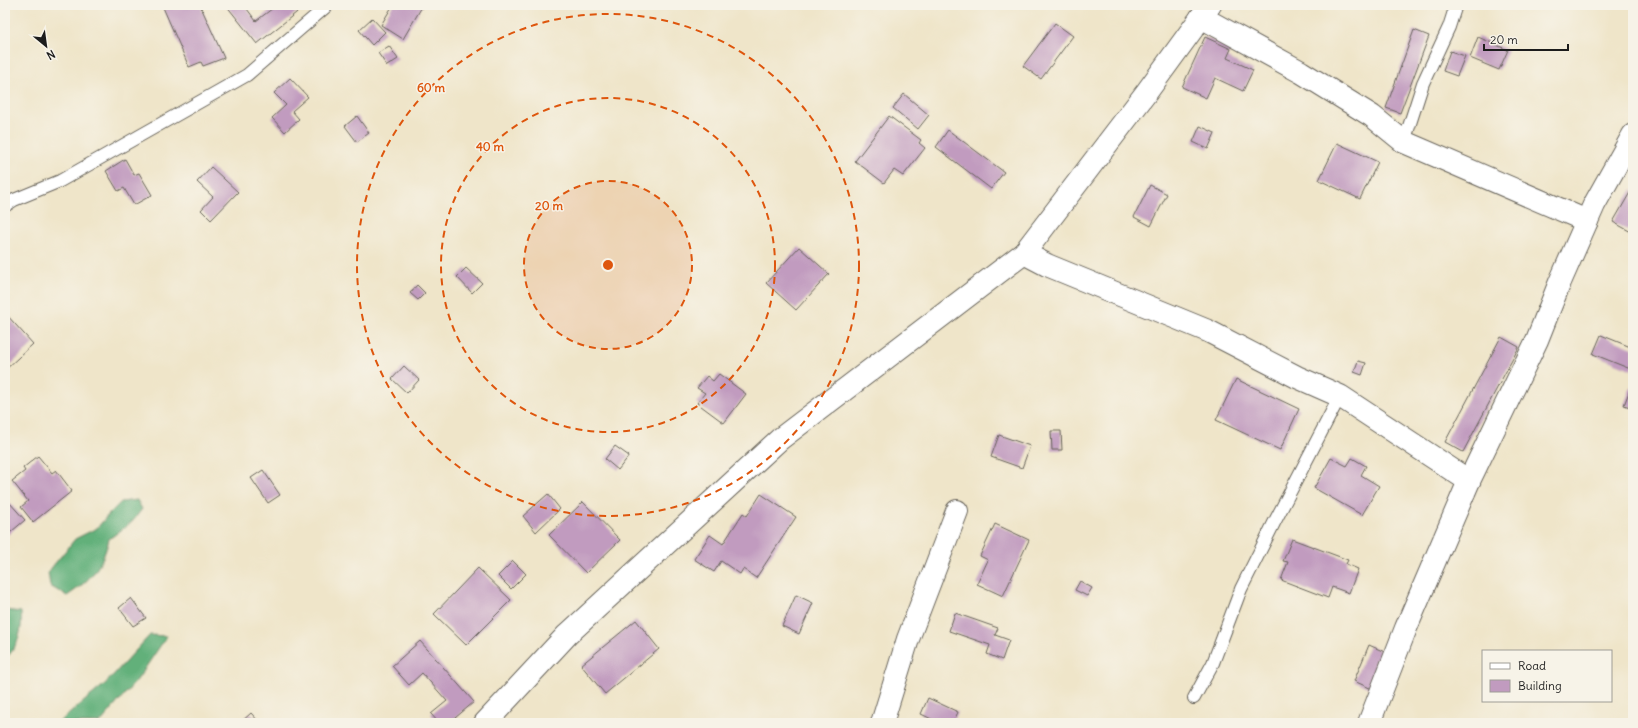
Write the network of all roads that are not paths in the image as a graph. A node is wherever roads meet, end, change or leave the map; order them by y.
1 (328, 5) edge
2 (1456, 5) edge
3 (1205, 11) edge
4 (1633, 135) edge
5 (1404, 142) junction
6 (5, 206) edge
7 (1587, 221) junction
8 (1024, 252) junction
9 (1340, 396) junction
10 (1469, 481) junction
11 (957, 511) dead end
12 (1194, 698) dead end
13 (485, 723) edge
14 (882, 723) edge
15 (1369, 723) edge

1 - 6 lane
2 - 5 lane
3 - 5 street
3 - 8 street
4 - 7 street
5 - 7 street
7 - 10 street
8 - 9 street
8 - 13 street
9 - 10 street
9 - 12 lane
10 - 15 street
11 - 14 street

